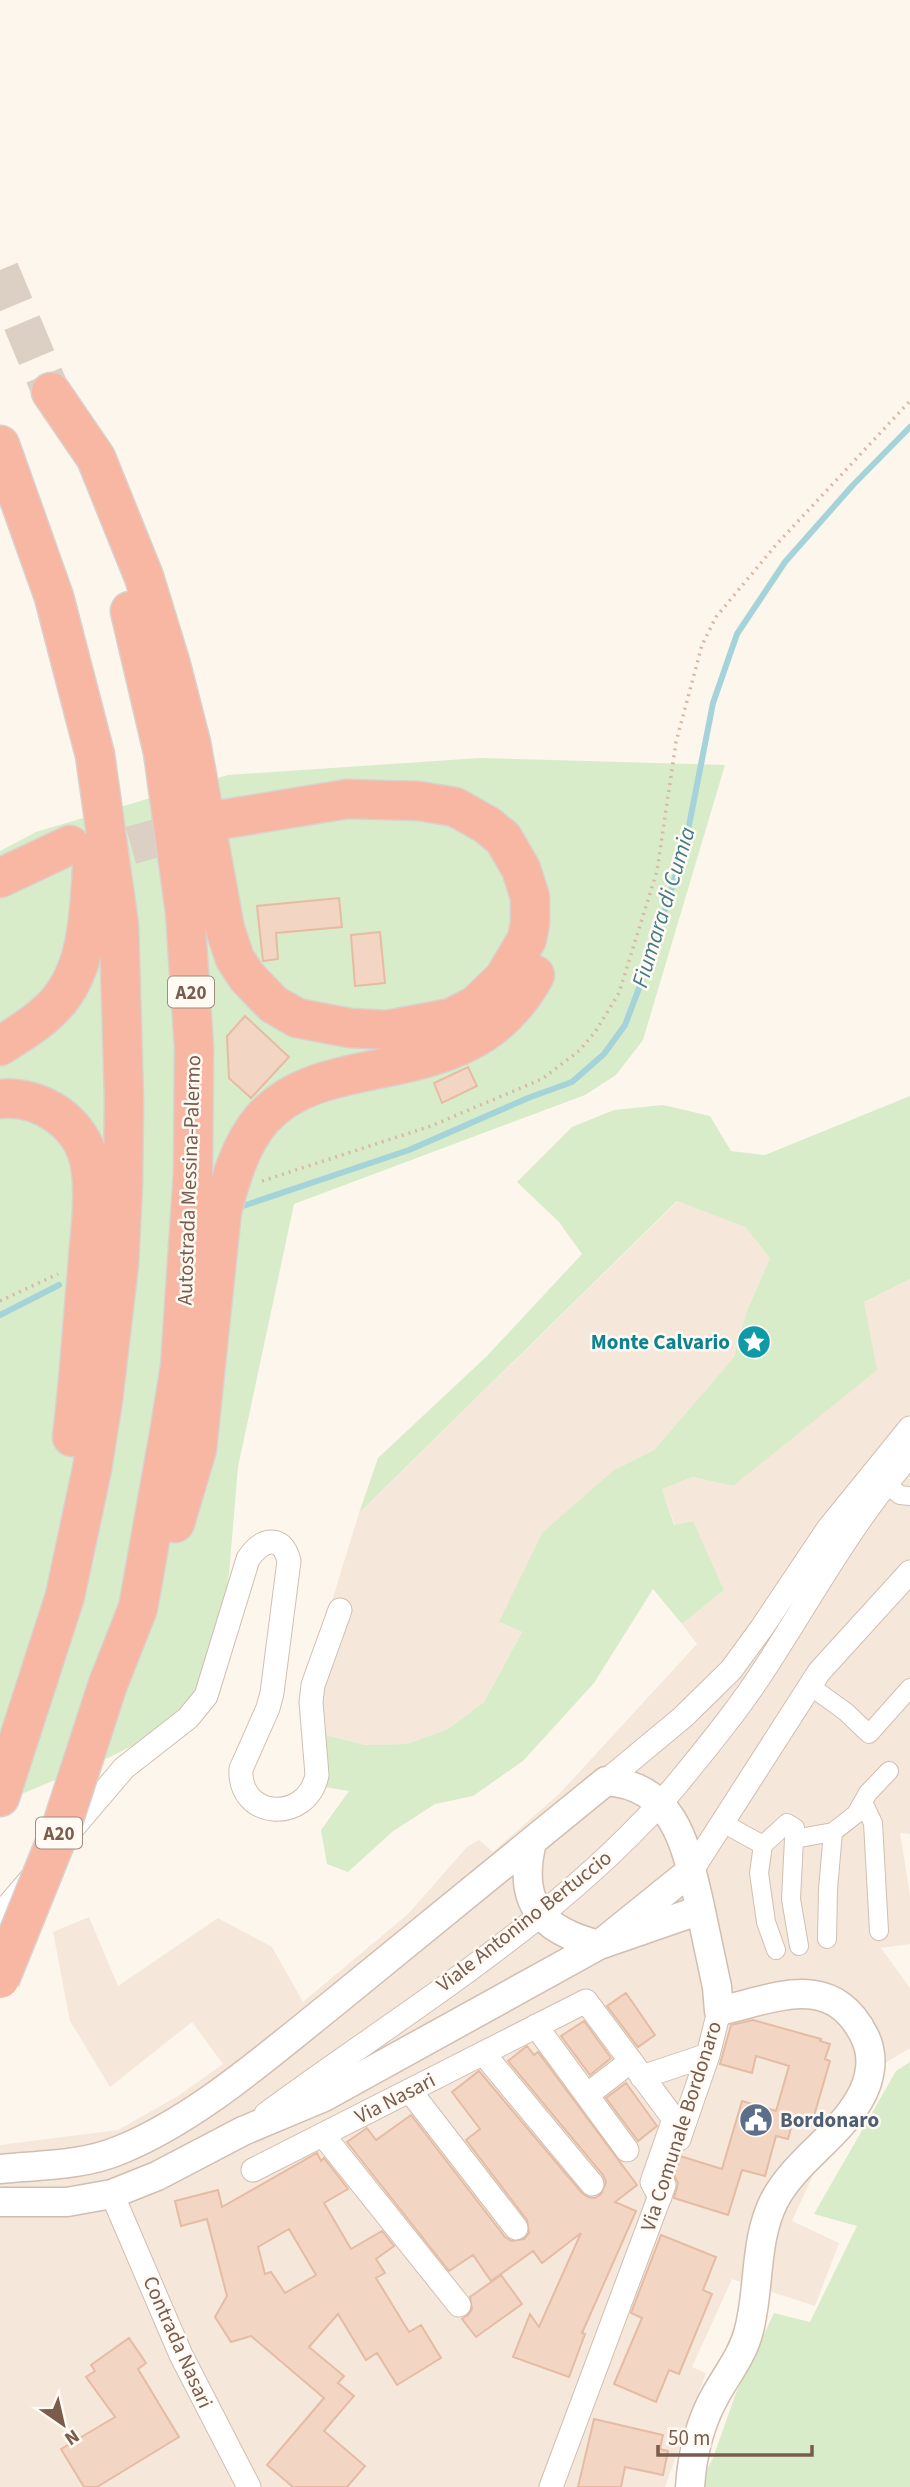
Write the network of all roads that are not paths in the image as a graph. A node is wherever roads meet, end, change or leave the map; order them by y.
1 (0, 445) edge
2 (96, 755) junction
3 (0, 878) edge
4 (0, 892) edge
5 (0, 1046) edge
6 (0, 1099) edge
7 (910, 1429) edge
8 (910, 1455) edge
9 (886, 1484) junction
10 (910, 1496) edge
11 (910, 1572) edge
12 (138, 1608) junction
13 (340, 1610) dead end
14 (810, 1686) junction
15 (910, 1688) edge
16 (33, 1699) junction
17 (889, 1771) dead end
18 (606, 1781) junction
19 (0, 1797) edge
20 (863, 1802) junction
21 (659, 1803) junction
22 (721, 1822) junction
23 (833, 1832) junction
24 (794, 1839) junction
25 (532, 1842) junction
26 (763, 1845) junction
27 (691, 1870) junction
28 (700, 1910) junction
29 (539, 1914) junction
30 (0, 1915) edge
31 (879, 1931) dead end
32 (827, 1939) dead end
33 (599, 1945) junction
34 (799, 1946) dead end
35 (776, 1950) dead end
36 (0, 1979) edge
37 (719, 2011) junction
38 (536, 2026) junction
39 (483, 2053) junction
40 (708, 2055) junction
41 (636, 2069) junction
42 (410, 2091) junction
43 (587, 2095) junction
44 (243, 2131) junction
45 (323, 2135) junction
46 (628, 2150) dead end
47 (0, 2169) edge
48 (253, 2170) dead end
49 (592, 2183) dead end
50 (112, 2194) junction
51 (660, 2197) junction
52 (0, 2202) edge
53 (516, 2228) dead end
54 (459, 2305) dead end
55 (249, 2487) edge
56 (551, 2487) edge
57 (690, 2487) edge

1 - 2 highway
2 - 5 highway
2 - 16 highway
3 - 4 highway
6 - 16 highway
7 - 18 street
8 - 9 street, Viale Antonino Bertuccio
9 - 10 street
9 - 21 street, Viale Antonino Bertuccio
11 - 14 street
12 - 12 highway, Autostrada Messina-Palermo / A20
12 - 36 highway, Autostrada Messina-Palermo / A20, bridge
13 - 30 street
14 - 15 street
14 - 22 street
16 - 19 highway
17 - 20 street
18 - 21 street
18 - 25 street
20 - 23 street
20 - 31 street
21 - 27 street, Via Comunale Bordonaro
21 - 29 street, Viale Antonino Bertuccio
22 - 26 street
22 - 27 street
23 - 24 street
23 - 32 street
24 - 26 street
24 - 34 street
25 - 29 street
25 - 47 street
26 - 35 street
27 - 28 street, Via Comunale Bordonaro
27 - 33 street
28 - 33 street
28 - 37 street, Via Comunale Bordonaro
29 - 33 street
29 - 44 street, Viale Antonino Bertuccio
33 - 44 street
37 - 40 street, Via Comunale Bordonaro
37 - 57 street
38 - 39 street, Via Nasari
38 - 41 street, Via Nasari
38 - 43 street
39 - 42 street, Via Nasari
39 - 49 street
40 - 41 street
40 - 51 street, Via Comunale Bordonaro
41 - 43 street
41 - 51 street, Via Nasari
42 - 45 street, Via Nasari
42 - 53 street
43 - 46 street
44 - 50 street, Viale Antonino Bertuccio
45 - 48 street, Via Nasari
45 - 54 street
50 - 52 street, Viale Antonino Bertuccio
50 - 55 street, Contrada Nasari
51 - 56 street, Via Comunale Bordonaro

